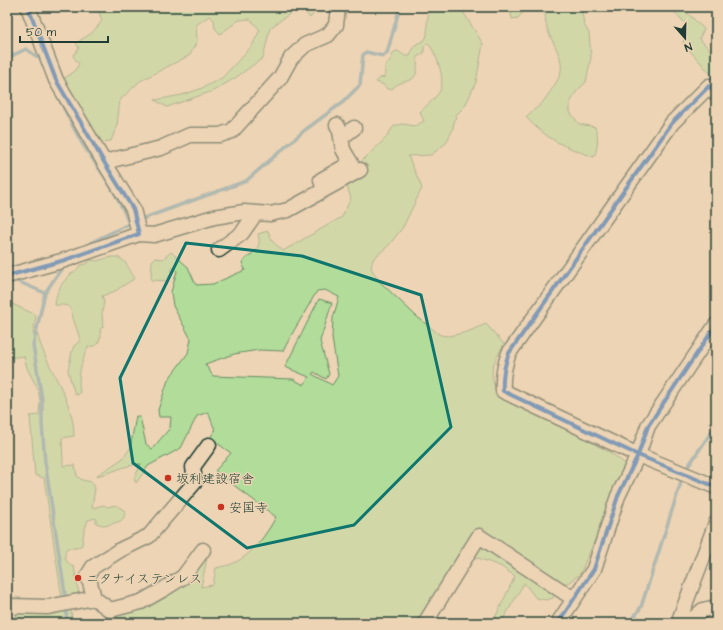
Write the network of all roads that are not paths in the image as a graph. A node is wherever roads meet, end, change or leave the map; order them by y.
1 (28, 7) edge
2 (338, 7) edge
3 (716, 94) edge
4 (354, 128) dead end
5 (104, 162) junction
6 (360, 170) dead end
7 (324, 190) junction
8 (256, 213) junction
9 (139, 231) junction
10 (225, 251) dead end
11 (7, 276) edge
12 (716, 326) edge
13 (209, 445) dead end
14 (638, 455) junction
15 (716, 487) edge
16 (716, 523) edge
17 (203, 550) dead end
18 (94, 598) junction
19 (574, 599) junction
20 (716, 607) edge
21 (7, 618) edge
22 (425, 623) edge
23 (558, 623) edge
24 (678, 623) edge
25 (688, 623) edge

1 - 5 street
2 - 5 street
3 - 14 street
4 - 7 street
5 - 9 street
6 - 7 street
7 - 8 street
8 - 9 street
8 - 10 street
9 - 11 street
12 - 14 street
13 - 18 street
14 - 15 street
14 - 19 street
16 - 24 street
17 - 18 street
18 - 21 street
19 - 22 street
19 - 23 street
20 - 25 street

